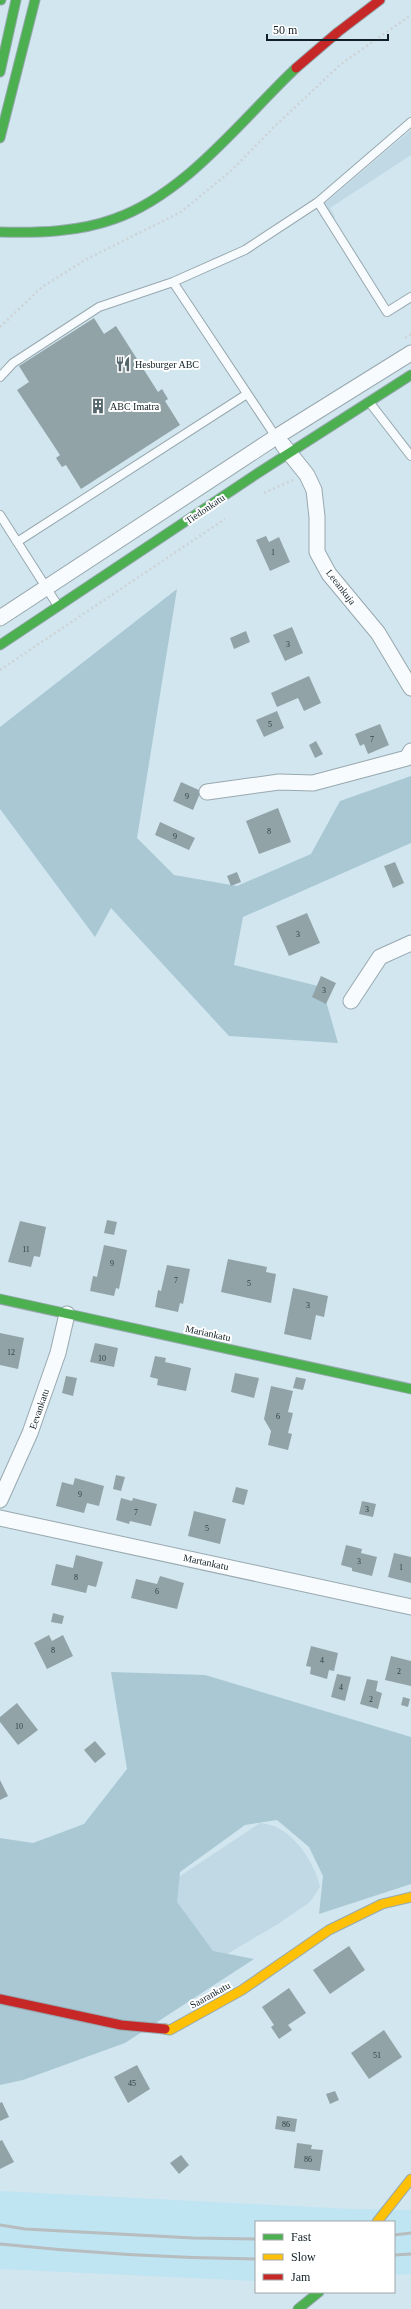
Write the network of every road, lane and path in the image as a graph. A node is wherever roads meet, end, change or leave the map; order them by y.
1 (16, 0) edge
2 (35, 0) edge
3 (380, 0) edge
4 (0, 72) edge
5 (411, 122) edge
6 (0, 138) edge
7 (318, 202) junction
8 (0, 232) edge
9 (174, 282) junction
10 (411, 297) edge
11 (411, 353) edge
12 (411, 375) edge
13 (0, 377) edge
14 (247, 394) junction
15 (369, 401) junction
16 (276, 437) junction
17 (289, 453) junction
18 (411, 456) edge
19 (307, 475) junction
20 (260, 496) dead end
21 (0, 516) edge
22 (227, 518) dead end
23 (17, 542) junction
24 (46, 588) junction
25 (59, 607) junction
26 (0, 618) edge
27 (0, 645) edge
28 (0, 670) edge
29 (411, 688) edge
30 (411, 751) edge
31 (207, 792) dead end
32 (411, 943) edge
33 (351, 1001) dead end
34 (0, 1299) edge
35 (67, 1314) junction
36 (411, 1389) edge
37 (0, 1500) edge
38 (0, 1518) edge
39 (411, 1607) edge
40 (411, 1897) edge
41 (0, 1999) edge
42 (411, 2179) edge
43 (378, 2221) edge
44 (318, 2293) edge
45 (298, 2309) edge

1 - 4 main road
2 - 6 main road
3 - 8 main road
5 - 7 lane
7 - 9 lane
7 - 10 lane
9 - 13 lane
9 - 14 lane
11 - 16 street, Tiedonkatu
12 - 15 main road, Tiedonkatu
14 - 16 lane
14 - 23 lane
15 - 17 main road, Tiedonkatu
15 - 18 lane
16 - 17 street, Leeankuja
16 - 24 street, Tiedonkatu
17 - 19 street, Leeankuja
17 - 25 main road, Tiedonkatu
19 - 20 path
19 - 29 street, Leeankuja
21 - 23 lane
22 - 28 path
23 - 24 lane
24 - 25 lane
24 - 26 street, Tiedonkatu
25 - 27 main road, Tiedonkatu
30 - 31 street
32 - 33 street
34 - 35 main road, Mariankatu
35 - 36 main road, Mariankatu
35 - 37 street, Eevankatu
38 - 39 street, Martankatu
40 - 41 main road, Saarankatu
42 - 43 main road
44 - 45 main road

